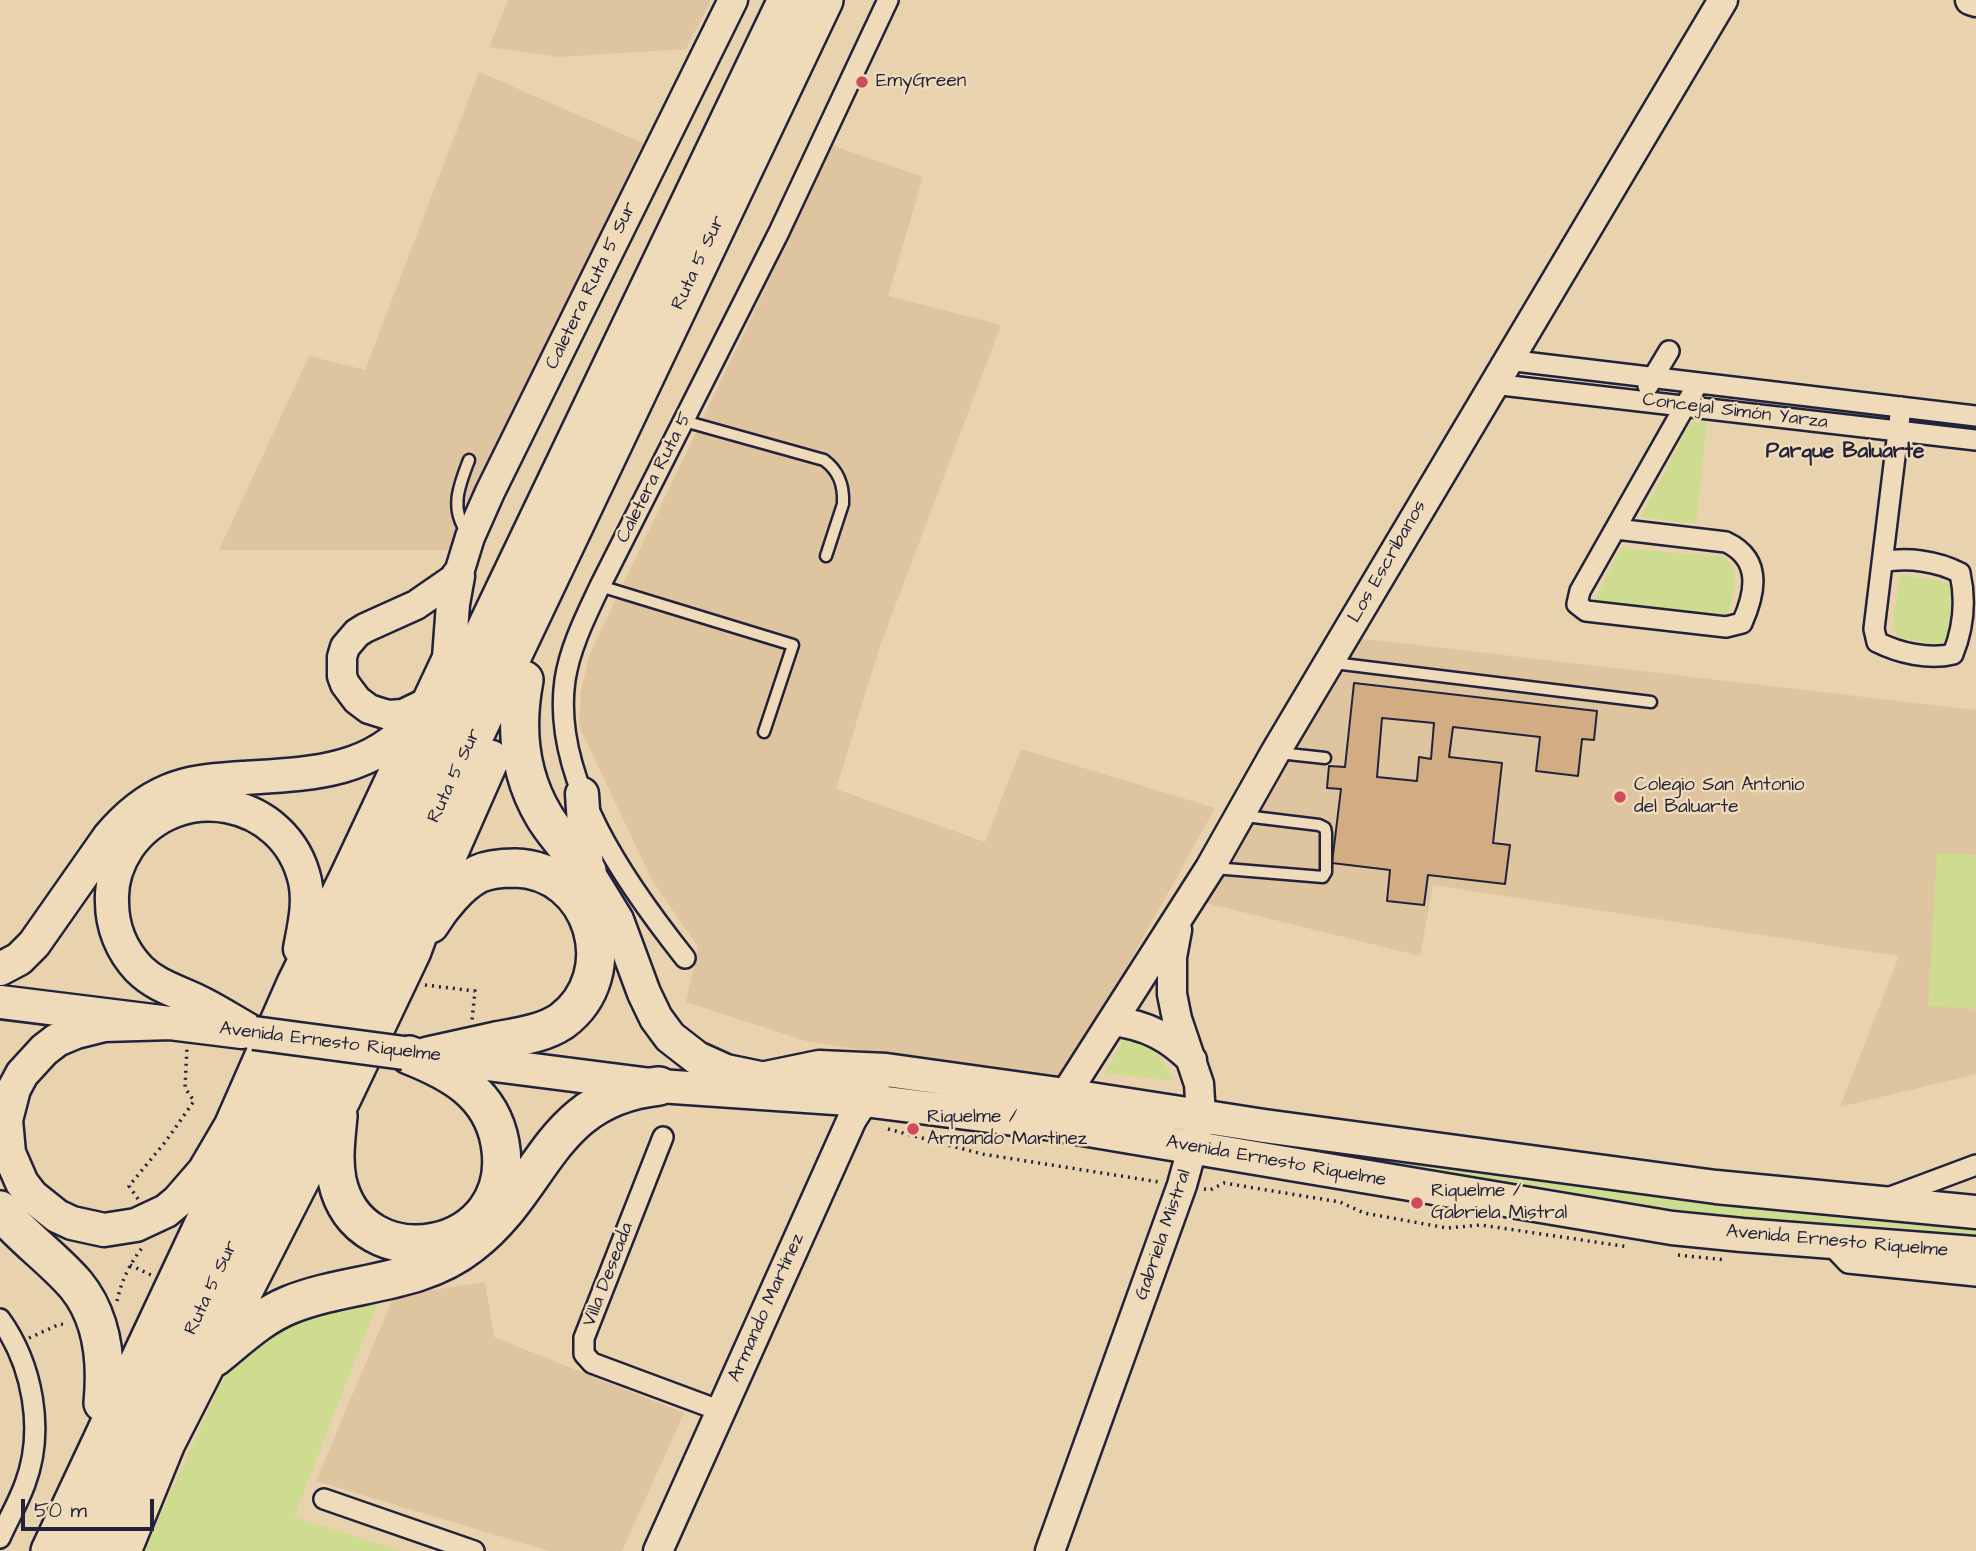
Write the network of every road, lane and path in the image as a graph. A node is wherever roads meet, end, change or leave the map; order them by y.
1 (733, 0) edge
2 (787, 0) edge
3 (824, 0) edge
4 (888, 0) edge
5 (1723, 0) edge
6 (1970, 0) edge
7 (1976, 2) edge
8 (735, 109) junction
9 (1669, 351) dead end
10 (1500, 372) junction
11 (1653, 378) junction
12 (1698, 383) junction
13 (1639, 401) junction
14 (1685, 406) junction
15 (1901, 407) junction
16 (1976, 416) edge
17 (684, 421) junction
18 (1898, 430) junction
19 (1976, 440) edge
20 (469, 460) dead end
21 (1616, 528) junction
22 (470, 537) junction
23 (560, 553) junction
24 (826, 556) dead end
25 (1882, 562) junction
26 (458, 576) junction
27 (600, 586) junction
28 (449, 658) junction
29 (1330, 663) junction
30 (524, 680) junction
31 (428, 702) junction
32 (1651, 702) dead end
33 (764, 732) dead end
34 (1275, 753) junction
35 (1325, 758) dead end
36 (485, 770) junction
37 (582, 794) junction
38 (479, 812) dead end
39 (1241, 816) junction
40 (472, 826) dead end
41 (1210, 868) junction
42 (436, 870) junction
43 (587, 871) junction
44 (1183, 910) junction
45 (412, 951) junction
46 (685, 958) dead end
47 (0, 969) edge
48 (294, 982) junction
49 (0, 1002) edge
50 (1114, 1021) junction
51 (180, 1024) junction
52 (254, 1033) junction
53 (416, 1055) junction
54 (1192, 1060) junction
55 (886, 1070) junction
56 (761, 1079) junction
57 (659, 1086) junction
58 (185, 1088) dead end
59 (1065, 1095) junction
60 (342, 1098) junction
61 (858, 1110) junction
62 (1201, 1116) junction
63 (1053, 1124) junction
64 (231, 1125) junction
65 (663, 1136) dead end
66 (1193, 1148) junction
67 (1976, 1165) edge
68 (1182, 1185) junction
69 (1879, 1202) junction
70 (0, 1210) edge
71 (1976, 1212) edge
72 (1828, 1242) junction
73 (1639, 1249) dead end
74 (1976, 1253) edge
75 (1679, 1255) dead end
76 (1732, 1260) dead end
77 (1976, 1276) edge
78 (0, 1319) edge
79 (204, 1366) junction
80 (103, 1403) junction
81 (721, 1411) junction
82 (324, 1499) dead end
83 (0, 1538) edge
84 (50, 1551) edge
85 (87, 1551) edge
86 (122, 1551) edge
87 (474, 1551) edge
88 (657, 1551) edge
89 (1050, 1551) edge

1 - 22 main road, Caletera Ruta 5 Sur
2 - 8 highway, Ruta 5 Sur
3 - 23 highway, Ruta 5 Sur
4 - 17 street, Caletera Ruta 5
5 - 10 main road, Los Escribanos
6 - 7 main road
8 - 28 highway
8 - 84 highway, Ruta 5 Sur
9 - 11 street
10 - 11 street, Concejal Simón Yarza
10 - 13 street, Concejal Simón Yarza
10 - 29 main road, Los Escribanos
11 - 12 street, Concejal Simón Yarza
11 - 13 street
12 - 14 street
12 - 15 street, Concejal Simón Yarza
13 - 14 street, Concejal Simón Yarza
14 - 18 street, Concejal Simón Yarza
14 - 21 street
15 - 16 street, Concejal Simón Yarza
15 - 18 street
17 - 24 lane
17 - 27 street, Caletera Ruta 5
18 - 19 street, Concejal Simón Yarza
18 - 25 street
20 - 22 lane
21 - 21 street
22 - 26 main road, Caletera Ruta 5 Sur
23 - 30 highway
23 - 85 highway, Ruta 5 Sur
25 - 25 street
26 - 28 main road
26 - 31 main road
27 - 33 lane
27 - 37 street, Caletera Ruta 5
28 - 31 main road
29 - 32 lane
29 - 34 main road, Los Escribanos
30 - 36 highway
30 - 43 highway
31 - 47 main road
31 - 48 main road
34 - 35 lane
34 - 39 main road, Los Escribanos
36 - 38 lane
36 - 42 highway
37 - 43 main road
37 - 46 street, Caletera Ruta 5
39 - 41 main road, Los Escribanos
39 - 41 lane
40 - 42 lane
41 - 44 main road, Los Escribanos
42 - 45 highway
43 - 56 main road
44 - 50 main road, Los Escribanos
44 - 54 main road, Gabriela Mistral
45 - 53 highway
45 - 60 highway
48 - 52 main road
48 - 64 main road
49 - 51 main road, Avenida Ernesto Riquelme
50 - 54 main road
50 - 59 main road, Los Escribanos
51 - 52 main road, Avenida Ernesto Riquelme
51 - 58 path
51 - 64 main road
52 - 53 main road, Avenida Ernesto Riquelme, bridge
53 - 57 main road, Avenida Ernesto Riquelme
53 - 60 highway
54 - 62 main road, Gabriela Mistral
55 - 56 main road, Avenida Ernesto Riquelme
55 - 59 main road, Avenida Ernesto Riquelme
55 - 61 main road, Armando Martínez
56 - 57 main road, Avenida Ernesto Riquelme
57 - 61 main road, Avenida Ernesto Riquelme
57 - 79 highway
59 - 62 main road, Avenida Ernesto Riquelme
59 - 63 main road, Los Escribanos
60 - 79 highway
61 - 63 main road, Avenida Ernesto Riquelme
61 - 68 path
61 - 81 main road, Armando Martínez
62 - 66 main road, Gabriela Mistral
62 - 69 main road, Avenida Ernesto Riquelme
63 - 66 main road, Avenida Ernesto Riquelme
64 - 80 highway
65 - 81 street, Villa Deseada
66 - 68 main road, Gabriela Mistral
66 - 72 main road, Avenida Ernesto Riquelme
67 - 69 street
68 - 73 path
68 - 89 main road, Gabriela Mistral
69 - 71 main road, Avenida Ernesto Riquelme
70 - 80 highway
72 - 74 main road, Avenida Ernesto Riquelme
72 - 77 street
75 - 76 path
78 - 83 street
79 - 86 highway
80 - 84 highway
81 - 88 main road, Armando Martínez
82 - 87 street

